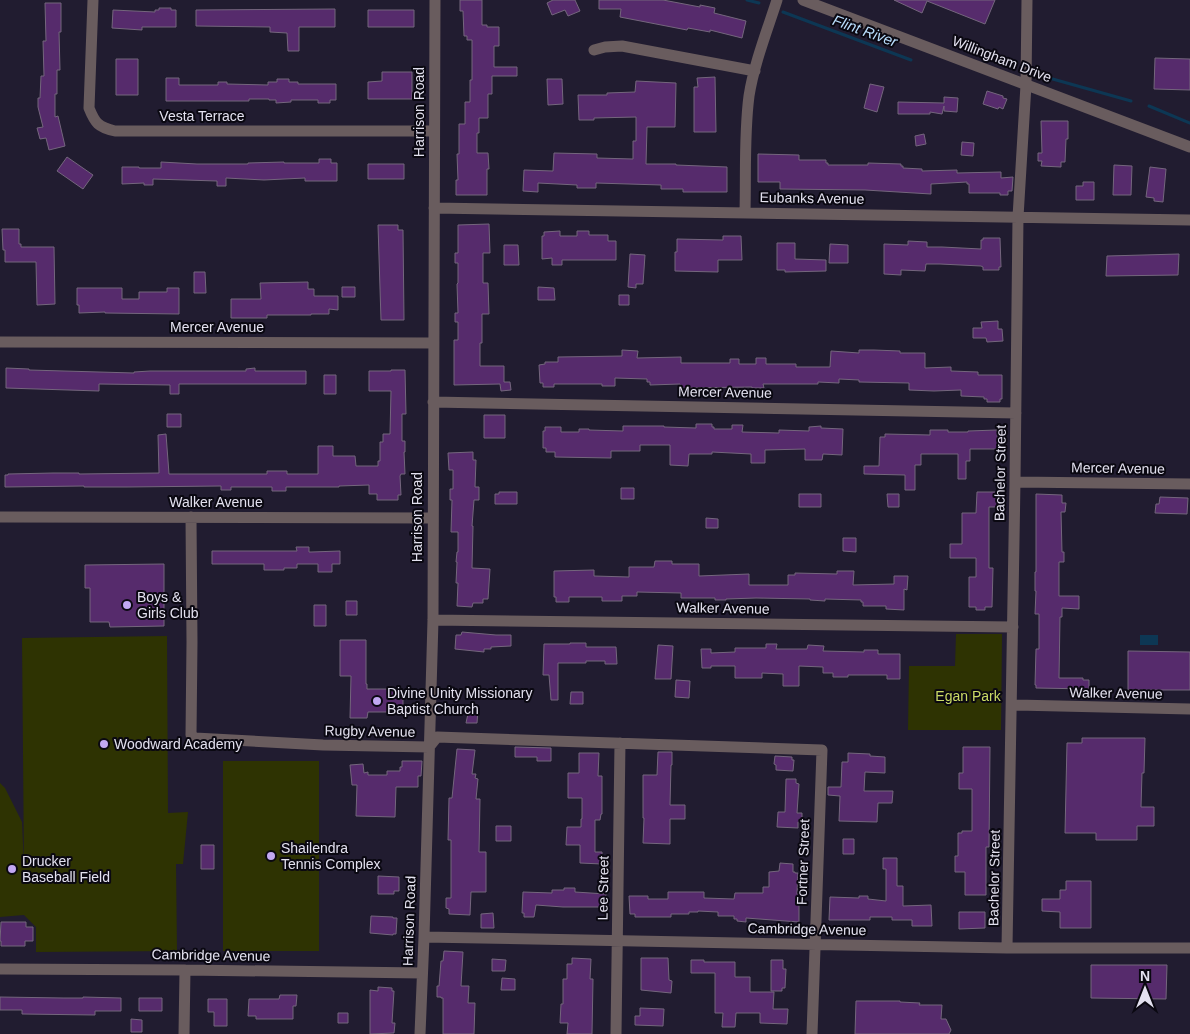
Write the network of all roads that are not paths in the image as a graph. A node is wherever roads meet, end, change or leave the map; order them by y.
1 (92, 0) edge
2 (434, 0) edge
3 (777, 0) edge
4 (803, 0) edge
5 (1027, 0) edge
6 (594, 50) dead end
7 (755, 71) junction
8 (1026, 85) junction
9 (434, 131) junction
10 (1190, 146) edge
11 (434, 208) junction
12 (745, 212) junction
13 (1018, 216) junction
14 (1190, 220) edge
15 (0, 342) edge
16 (433, 343) junction
17 (433, 402) junction
18 (1016, 413) junction
19 (1015, 482) junction
20 (1190, 484) edge
21 (0, 517) edge
22 (191, 517) junction
23 (432, 518) junction
24 (432, 620) junction
25 (1013, 626) junction
26 (1012, 705) junction
27 (1190, 709) edge
28 (620, 743) junction
29 (429, 747) junction
30 (822, 750) joint
31 (424, 937) junction
32 (618, 940) junction
33 (815, 944) junction
34 (1007, 948) junction
35 (1190, 948) edge
36 (0, 969) edge
37 (185, 970) junction
38 (422, 973) junction
39 (184, 1034) edge
40 (420, 1034) edge
41 (616, 1034) edge
42 (812, 1034) edge

1 - 9 street, Vesta Terrace
2 - 9 street, Harrison Road
3 - 7 street
4 - 8 street, Willingham Drive
5 - 8 street, Bachelor Street
6 - 7 street
7 - 12 street
8 - 10 street, Willingham Drive
8 - 13 street, Bachelor Street
9 - 11 street, Harrison Road
11 - 12 street, Eubanks Avenue
11 - 16 street, Harrison Road
12 - 13 street, Eubanks Avenue
13 - 14 street, Eubanks Avenue
13 - 18 street, Bachelor Street
15 - 16 street, Mercer Avenue
16 - 17 street, Harrison Road
17 - 18 street, Mercer Avenue
17 - 23 street, Harrison Road
18 - 19 street, Bachelor Street
19 - 20 street, Mercer Avenue
19 - 25 street, Bachelor Street
21 - 22 street, Walker Avenue
22 - 23 street, Walker Avenue
22 - 29 street, Rugby Avenue
23 - 24 street, Harrison Road
24 - 25 street, Walker Avenue
24 - 29 street, Harrison Road
25 - 26 street, Bachelor Street
26 - 27 street, Walker Avenue
26 - 34 street, Bachelor Street
28 - 29 street, Rugby Avenue
28 - 30 street, Rugby Avenue
28 - 32 street, Lee Street
29 - 31 street, Harrison Road
30 - 33 street, Fortner Street
31 - 32 street, Cambridge Avenue
31 - 38 street, Harrison Road
32 - 33 street, Cambridge Avenue
32 - 41 street, Lee Street
33 - 34 street, Cambridge Avenue
33 - 42 street, Fortner Street
34 - 35 street, Cambridge Avenue
36 - 37 street, Cambridge Avenue
37 - 38 street, Cambridge Avenue
37 - 39 street
38 - 40 street, Harrison Road

